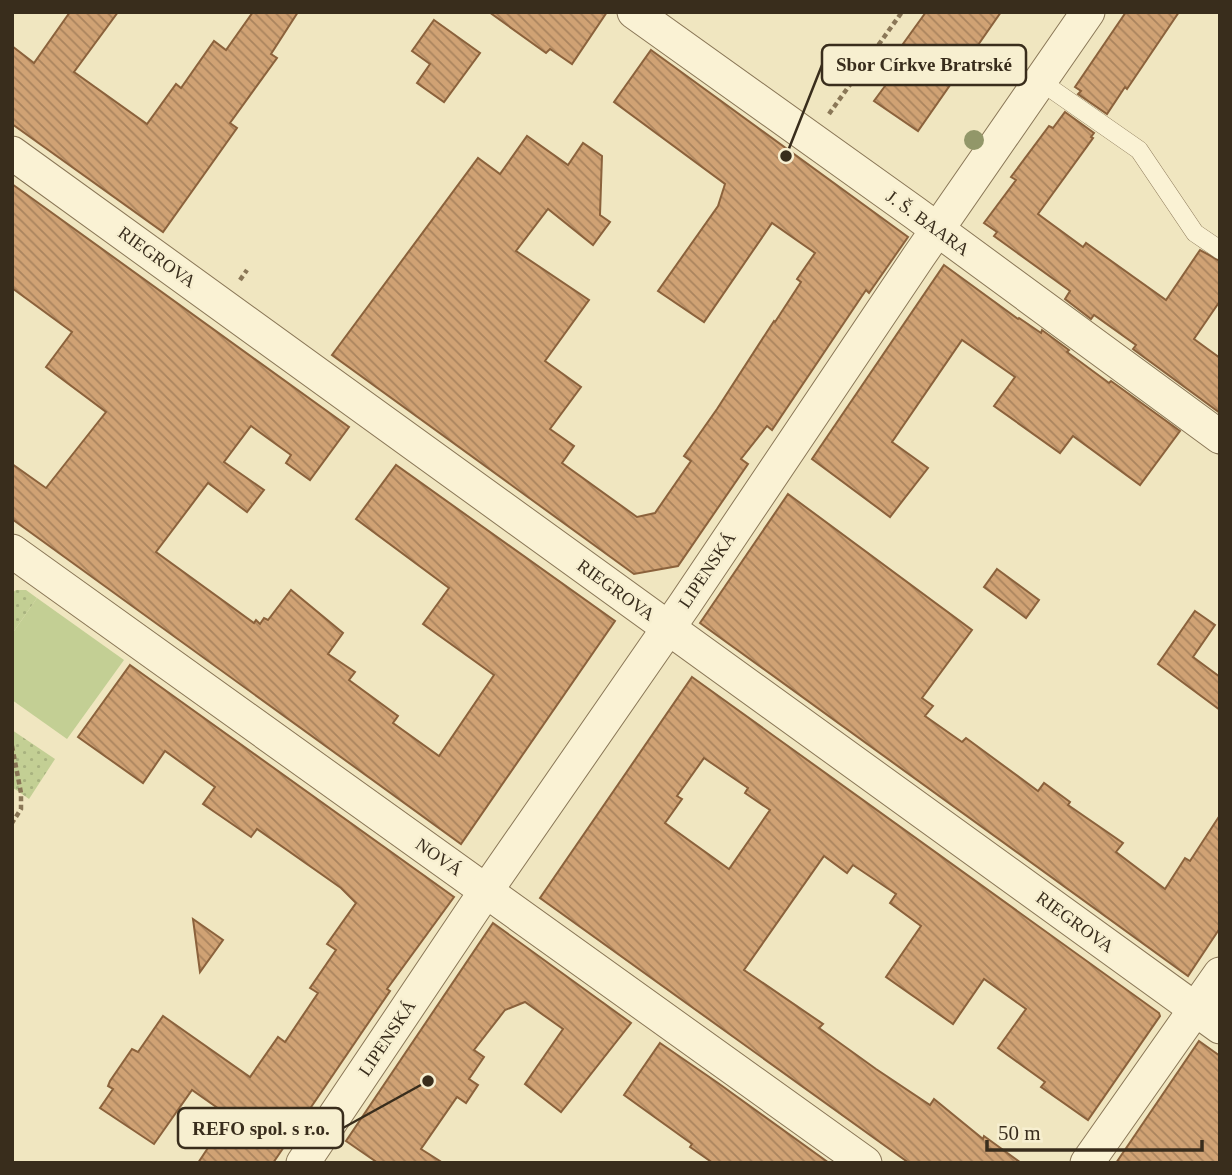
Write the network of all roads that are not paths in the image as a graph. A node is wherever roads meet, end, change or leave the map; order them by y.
1 (634, 12) edge
2 (1088, 12) edge
3 (1040, 81) junction
4 (12, 153) edge
5 (937, 229) junction
6 (1220, 250) edge
7 (1220, 438) edge
8 (13, 552) edge
9 (669, 627) junction
10 (486, 890) junction
11 (1220, 974) edge
12 (1207, 1018) edge
13 (303, 1163) edge
14 (866, 1163) edge
15 (1087, 1163) edge

1 - 5 street, J. Š. BAARA
2 - 3 street, LIPENSKÁ
3 - 5 street, LIPENSKÁ
3 - 6 lane
4 - 9 street, RIEGROVA
5 - 7 street, J. Š. BAARA
5 - 9 street, LIPENSKÁ
8 - 10 street, NOVÁ
9 - 10 street, LIPENSKÁ
9 - 12 street, RIEGROVA
10 - 13 street, LIPENSKÁ
10 - 14 street, NOVÁ
11 - 12 street
12 - 15 street

